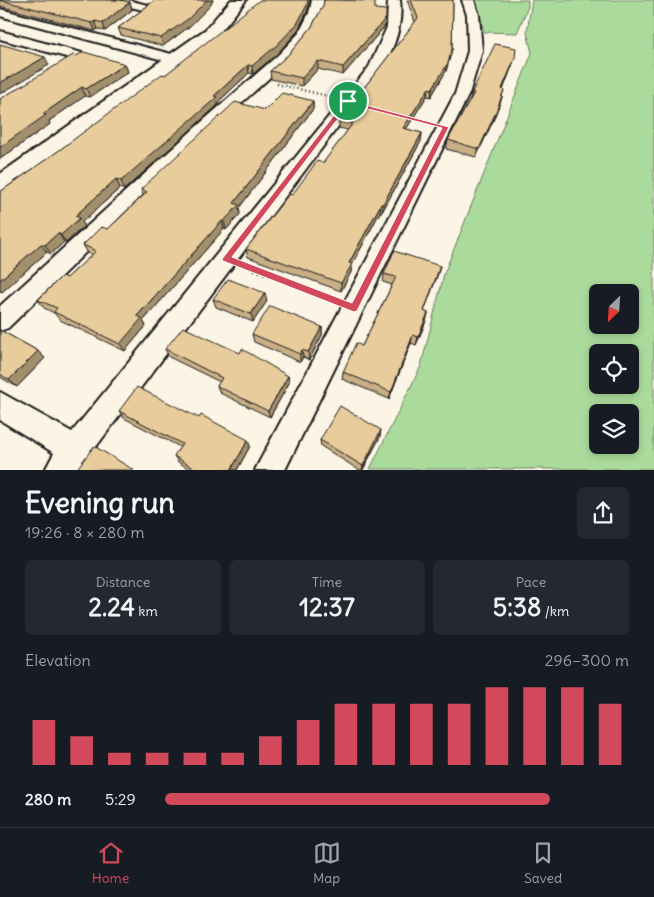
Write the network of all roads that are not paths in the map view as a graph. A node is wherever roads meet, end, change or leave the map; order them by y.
1 (114, 0) edge
2 (239, 0) edge
3 (318, 0) edge
4 (394, 0) edge
5 (468, 0) edge
6 (151, 4) edge
7 (0, 12) edge
8 (134, 17) edge
9 (120, 28) edge
10 (0, 35) edge
11 (105, 39) junction
12 (20, 40) junction
13 (0, 51) edge
14 (174, 59) junction
15 (60, 66) edge
16 (0, 186) edge
17 (0, 321) edge
18 (0, 405) edge
19 (68, 460) edge
20 (269, 470) edge

1 - 6 street
2 - 14 street
3 - 17 street
4 - 19 street
5 - 20 street
6 - 8 street
7 - 11 street
9 - 11 street
10 - 12 street
11 - 14 street
12 - 13 street
12 - 15 street
14 - 16 street
18 - 19 street

